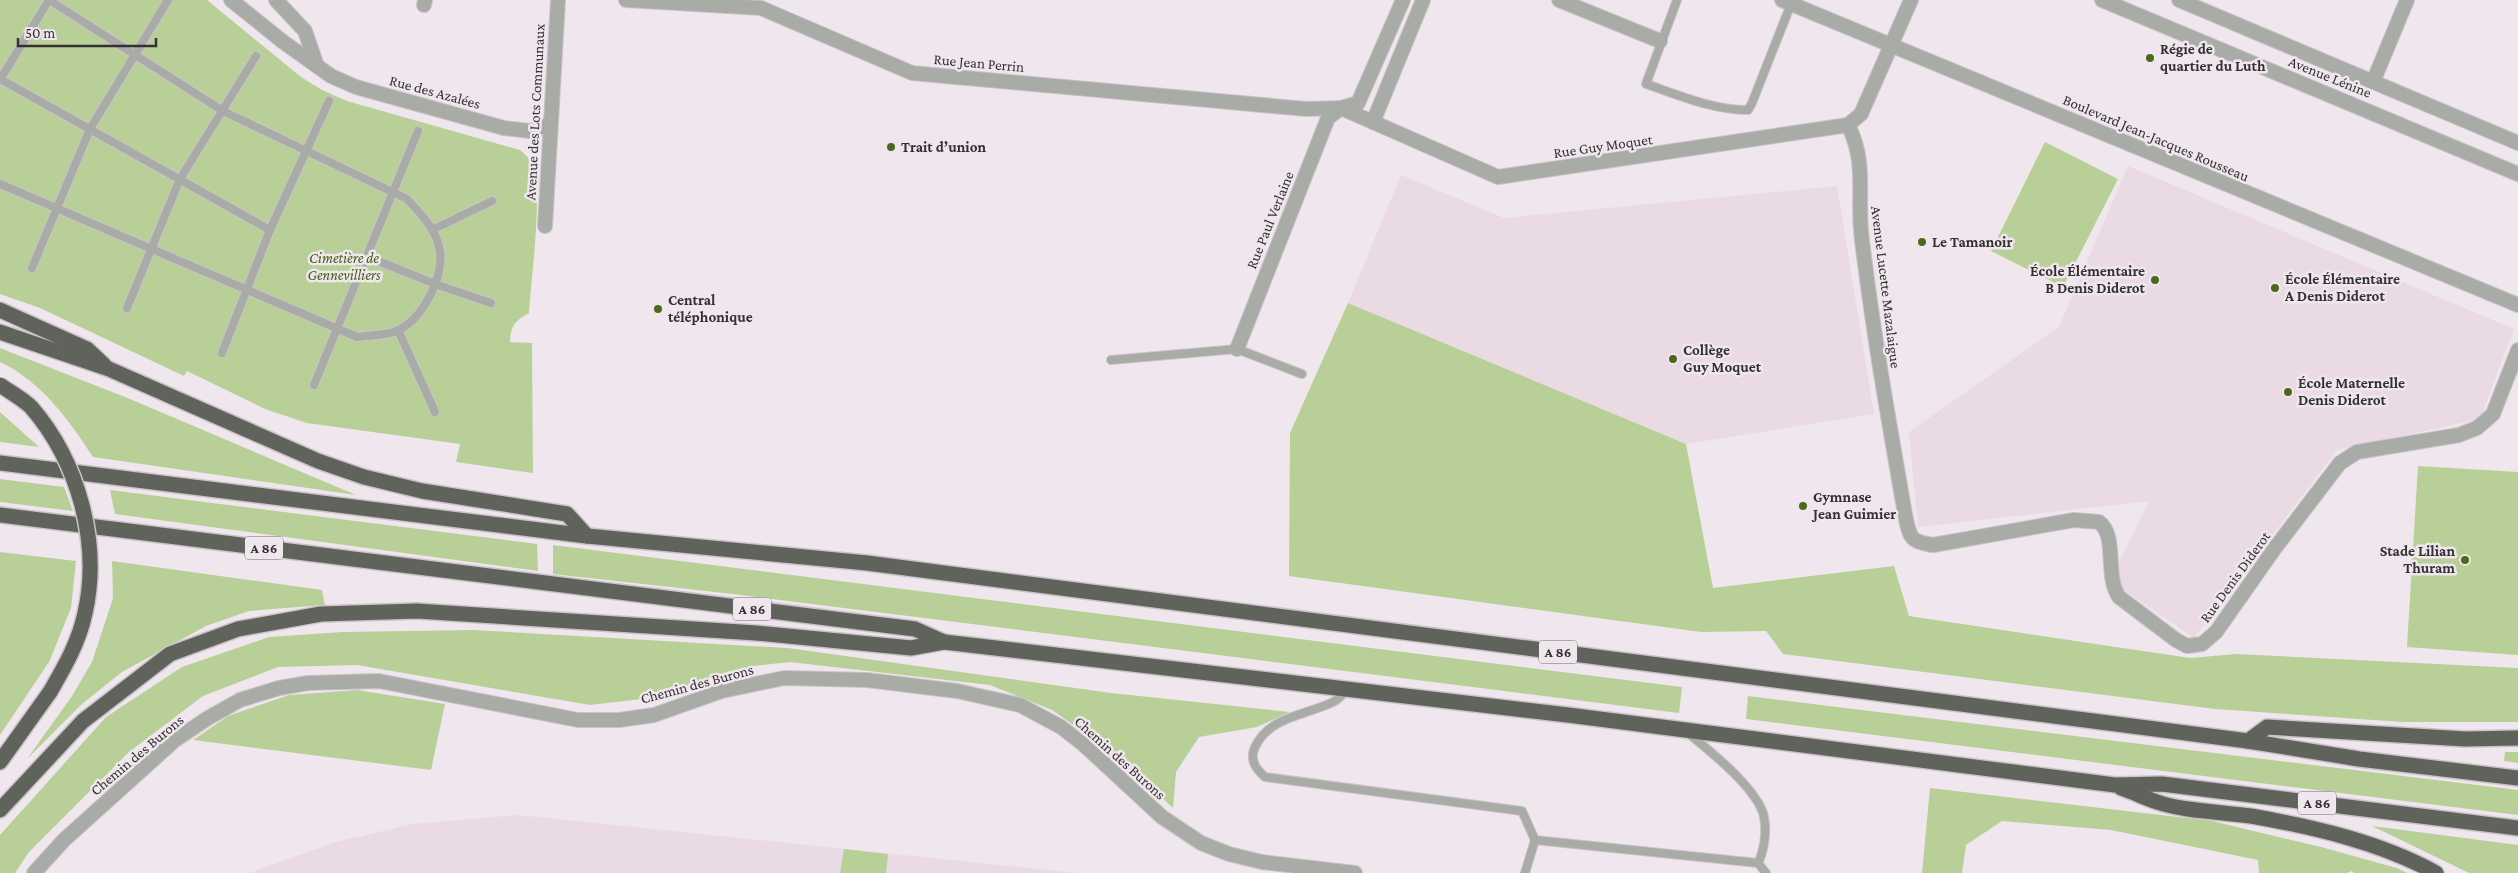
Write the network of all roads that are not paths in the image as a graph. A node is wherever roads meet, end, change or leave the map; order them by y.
1 (49, 0) edge
2 (168, 0) edge
3 (231, 0) edge
4 (276, 0) edge
5 (558, 0) edge
6 (626, 0) edge
7 (1403, 0) edge
8 (1423, 0) edge
9 (1559, 0) edge
10 (1677, 0) edge
11 (1911, 0) edge
12 (2102, 0) edge
13 (2178, 0) edge
14 (2407, 0) edge
15 (1786, 2) edge
16 (762, 4) edge
17 (1660, 42) junction
18 (1892, 46) junction
19 (134, 55) junction
20 (256, 56) dead end
21 (317, 66) junction
22 (0, 79) edge
23 (2373, 82) junction
24 (329, 101) dead end
25 (1341, 108) junction
26 (223, 111) junction
27 (1373, 122) junction
28 (550, 124) junction
29 (1848, 125) junction
30 (90, 129) junction
31 (418, 131) dead end
32 (2518, 143) edge
33 (306, 152) junction
34 (2518, 174) edge
35 (180, 179) junction
36 (0, 184) edge
37 (393, 193) junction
38 (492, 201) dead end
39 (57, 208) junction
40 (545, 226) dead end
41 (270, 230) junction
42 (432, 230) junction
43 (151, 248) junction
44 (366, 256) junction
45 (32, 268) dead end
46 (435, 284) junction
47 (248, 290) junction
48 (491, 303) dead end
49 (2518, 305) edge
50 (126, 308) dead end
51 (0, 310) edge
52 (336, 328) junction
53 (398, 330) junction
54 (0, 332) edge
55 (1236, 349) junction
56 (2518, 350) edge
57 (222, 353) dead end
58 (1111, 360) dead end
59 (109, 369) junction
60 (1302, 374) dead end
61 (0, 385) edge
62 (314, 385) dead end
63 (435, 412) dead end
64 (0, 463) edge
65 (0, 515) edge
66 (587, 536) junction
67 (1910, 537) joint
68 (944, 642) junction
69 (1348, 690) junction
70 (1685, 730) junction
71 (2518, 738) edge
72 (2248, 741) junction
73 (0, 762) edge
74 (2518, 778) edge
75 (2115, 785) junction
76 (0, 810) edge
77 (2518, 828) edge
78 (1535, 840) junction
79 (1758, 864) junction
80 (34, 873) edge
81 (1355, 873) edge
82 (1525, 873) edge
83 (1766, 873) edge
84 (2436, 873) edge

1 - 19 lane
1 - 22 lane
2 - 19 lane
3 - 21 street, Rue des Azalées
4 - 21 street
5 - 28 street, Avenue des Lots Communaux
6 - 16 street, Rue Jean Perrin
7 - 25 street, Rue Paul Verlaine
8 - 27 street
9 - 17 street
10 - 17 lane
11 - 18 street
12 - 34 street, Avenue Lénine
13 - 23 street, Avenue Lénine
14 - 23 street
15 - 17 lane
15 - 18 street, Boulevard Jean-Jacques Rousseau
16 - 25 street, Rue Jean Perrin
18 - 29 street
18 - 49 street, Boulevard Jean-Jacques Rousseau
19 - 26 lane
19 - 30 lane
20 - 26 lane
21 - 28 street, Rue des Azalées
22 - 30 lane
23 - 32 street, Avenue Lénine
24 - 33 lane
25 - 27 street
25 - 55 street, Rue Paul Verlaine
26 - 33 lane
26 - 35 lane
27 - 29 street, Rue Guy Moquet
28 - 40 street, Avenue des Lots Communaux
29 - 67 street, Avenue Lucette Mazalaigue
30 - 35 lane
30 - 39 lane
31 - 37 lane
33 - 37 lane
33 - 41 lane
35 - 41 lane
35 - 43 lane
36 - 39 lane
37 - 42 lane
37 - 44 lane
38 - 42 lane
39 - 43 lane
39 - 45 lane
41 - 47 lane
42 - 46 lane
43 - 47 lane
43 - 50 lane
44 - 46 lane
44 - 52 lane
46 - 48 lane
46 - 53 lane
47 - 52 lane
47 - 57 lane
51 - 59 highway
52 - 53 lane
52 - 62 lane
53 - 63 lane
54 - 59 highway
55 - 58 lane
55 - 60 lane
56 - 67 street, Rue Denis Diderot
59 - 66 highway
61 - 73 highway, bridge
64 - 66 highway, A 86
65 - 68 highway, A 86
66 - 72 highway, A 86
68 - 69 highway, A 86
68 - 76 highway
69 - 70 highway, A 86
69 - 78 lane
70 - 75 highway, A 86
70 - 79 lane
71 - 72 highway
72 - 74 highway, A 86
75 - 77 highway, A 86
75 - 84 highway
78 - 79 lane
78 - 82 lane
79 - 83 lane
80 - 81 street, Chemin des Burons

